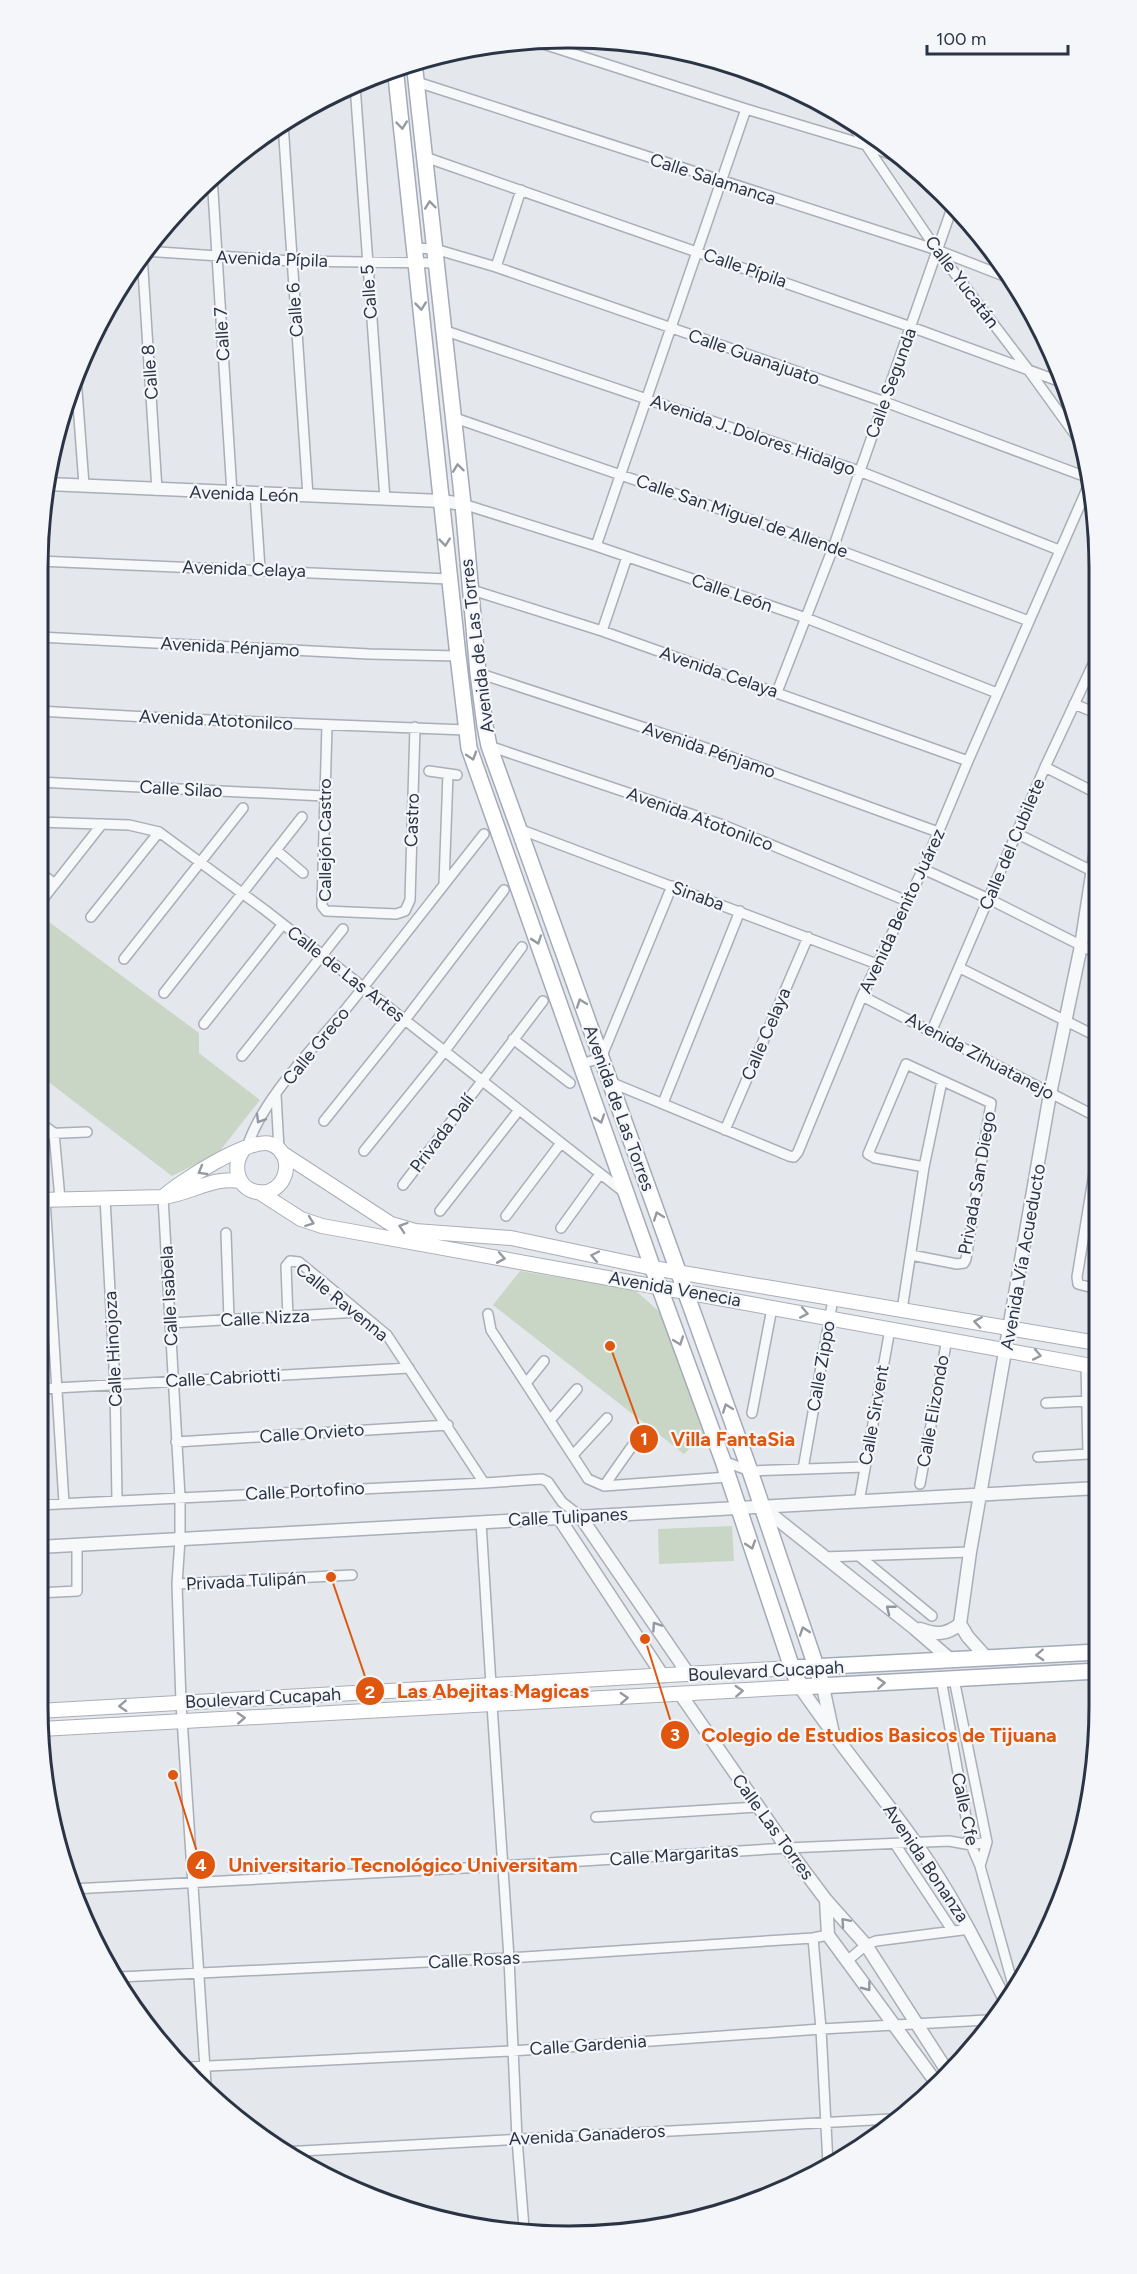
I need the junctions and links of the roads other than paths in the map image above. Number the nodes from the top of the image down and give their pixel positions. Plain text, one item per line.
1 (557, 48) edge
2 (415, 72) edge
3 (397, 77) edge
4 (417, 82) junction
5 (355, 94) edge
6 (746, 109) junction
7 (284, 133) edge
8 (862, 139) edge
9 (866, 145) junction
10 (874, 148) edge
11 (424, 157) junction
12 (720, 182) junction
13 (213, 188) edge
14 (521, 190) junction
15 (950, 214) edge
16 (937, 250) junction
17 (696, 251) junction
18 (155, 253) edge
19 (415, 256) junction
20 (435, 256) junction
21 (218, 257) junction
22 (292, 261) junction
23 (366, 262) junction
24 (496, 267) junction
25 (144, 268) edge
26 (997, 273) edge
27 (911, 327) junction
28 (670, 328) junction
29 (443, 330) junction
30 (1027, 368) junction
31 (1053, 378) edge
32 (77, 397) edge
33 (646, 399) junction
34 (885, 402) junction
35 (452, 417) junction
36 (1068, 425) edge
37 (860, 471) junction
38 (620, 473) junction
39 (1081, 476) edge
40 (55, 484) edge
41 (84, 485) junction
42 (158, 490) junction
43 (232, 493) junction
44 (255, 494) junction
45 (1084, 494) edge
46 (308, 496) junction
47 (384, 499) junction
48 (441, 501) junction
49 (462, 504) junction
50 (596, 546) junction
51 (833, 548) junction
52 (1059, 550) junction
53 (627, 557) junction
54 (48, 561) edge
55 (260, 569) junction
56 (449, 579) junction
57 (469, 589) junction
58 (806, 618) junction
59 (1029, 621) junction
60 (602, 631) junction
61 (48, 637) edge
62 (458, 656) junction
63 (478, 673) junction
64 (1089, 673) edge
65 (777, 692) junction
66 (997, 693) junction
67 (1074, 704) junction
68 (1089, 710) edge
69 (48, 712) edge
70 (327, 725) junction
71 (415, 727) junction
72 (466, 730) junction
73 (489, 746) junction
74 (968, 761) junction
75 (1045, 767) junction
76 (429, 771) dead end
77 (48, 782) edge
78 (1089, 789) edge
79 (324, 796) junction
80 (243, 808) dead end
81 (302, 817) dead end
82 (48, 822) edge
83 (102, 824) junction
84 (519, 829) junction
85 (159, 832) junction
86 (938, 832) junction
87 (484, 834) dead end
88 (1018, 834) junction
89 (276, 850) junction
90 (201, 861) junction
91 (923, 868) junction
92 (1089, 870) edge
93 (303, 873) dead end
94 (48, 879) edge
95 (55, 884) junction
96 (444, 884) junction
97 (672, 886) junction
98 (504, 890) dead end
99 (48, 893) edge
100 (242, 893) junction
101 (989, 899) junction
102 (1089, 900) edge
103 (907, 901) junction
104 (405, 911) joint
105 (740, 911) junction
106 (91, 917) dead end
107 (283, 924) junction
108 (344, 929) dead end
109 (808, 937) junction
110 (1081, 946) junction
111 (522, 947) dead end
112 (1089, 950) edge
113 (322, 955) junction
114 (124, 959) dead end
115 (877, 964) junction
116 (960, 968) junction
117 (363, 987) junction
118 (164, 993) dead end
119 (862, 996) junction
120 (543, 1001) dead end
121 (405, 1020) junction
122 (1066, 1020) junction
123 (204, 1024) dead end
124 (932, 1030) junction
125 (1089, 1032) edge
126 (513, 1039) junction
127 (444, 1052) junction
128 (242, 1056) dead end
129 (601, 1058) junction
130 (581, 1064) junction
131 (482, 1081) junction
132 (942, 1081) junction
133 (610, 1082) junction
134 (570, 1083) dead end
135 (276, 1094) junction
136 (1050, 1094) junction
137 (663, 1103) junction
138 (519, 1110) junction
139 (1089, 1113) edge
140 (324, 1121) dead end
141 (48, 1128) edge
142 (725, 1130) junction
143 (87, 1132) dead end
144 (48, 1133) edge
145 (54, 1133) junction
146 (561, 1143) junction
147 (245, 1148) junction
148 (281, 1151) junction
149 (364, 1152) dead end
150 (924, 1167) junction
151 (600, 1174) junction
152 (240, 1181) junction
153 (403, 1185) dead end
154 (259, 1192) junction
155 (627, 1195) junction
156 (163, 1197) junction
157 (105, 1198) junction
158 (48, 1199) edge
159 (60, 1199) junction
160 (1089, 1204) edge
161 (440, 1211) dead end
162 (506, 1216) dead end
163 (561, 1228) dead end
164 (226, 1233) dead end
165 (911, 1255) junction
166 (653, 1268) junction
167 (678, 1271) junction
168 (48, 1280) edge
169 (659, 1286) junction
170 (1089, 1286) edge
171 (684, 1291) junction
172 (833, 1299) junction
173 (772, 1308) junction
174 (902, 1310) junction
175 (359, 1312) junction
176 (488, 1314) dead end
177 (288, 1318) junction
178 (830, 1318) junction
179 (229, 1319) junction
180 (171, 1323) junction
181 (1010, 1328) junction
182 (890, 1329) junction
183 (947, 1339) junction
184 (1089, 1342) edge
185 (1007, 1349) junction
186 (544, 1361) dead end
187 (1089, 1365) edge
188 (409, 1368) junction
189 (173, 1381) junction
190 (527, 1382) junction
191 (115, 1385) junction
192 (48, 1388) edge
193 (56, 1388) junction
194 (576, 1389) dead end
195 (1089, 1392) edge
196 (1088, 1401) junction
197 (1046, 1403) dead end
198 (752, 1413) dead end
199 (607, 1418) dead end
200 (551, 1419) junction
201 (448, 1425) junction
202 (638, 1439) dead end
203 (176, 1442) junction
204 (573, 1455) junction
205 (1038, 1457) dead end
206 (723, 1461) junction
207 (864, 1467) junction
208 (803, 1469) junction
209 (750, 1471) junction
210 (728, 1478) junction
211 (484, 1483) junction
212 (920, 1484) dead end
213 (603, 1486) junction
214 (1089, 1489) edge
215 (980, 1495) junction
216 (180, 1497) junction
217 (117, 1500) junction
218 (562, 1502) junction
219 (859, 1502) junction
220 (64, 1503) junction
221 (48, 1504) edge
222 (762, 1507) junction
223 (739, 1508) junction
224 (580, 1516) junction
225 (559, 1518) junction
226 (481, 1522) junction
227 (180, 1539) junction
228 (77, 1544) junction
229 (48, 1546) edge
230 (970, 1552) junction
231 (860, 1556) junction
232 (824, 1557) junction
233 (352, 1575) dead end
234 (177, 1584) junction
235 (48, 1592) edge
236 (932, 1616) dead end
237 (960, 1624) junction
238 (914, 1628) junction
239 (1089, 1652) edge
240 (986, 1658) junction
241 (951, 1660) junction
242 (792, 1668) junction
243 (817, 1668) junction
244 (1089, 1671) edge
245 (688, 1675) junction
246 (663, 1676) junction
247 (947, 1679) junction
248 (491, 1685) junction
249 (823, 1687) junction
250 (800, 1688) junction
251 (681, 1695) junction
252 (181, 1703) junction
253 (959, 1703) junction
254 (492, 1705) junction
255 (945, 1706) junction
256 (48, 1710) edge
257 (182, 1721) junction
258 (49, 1729) edge
259 (834, 1736) junction
260 (757, 1806) junction
261 (596, 1817) dead end
262 (987, 1842) junction
263 (916, 1843) junction
264 (895, 1844) junction
265 (971, 1845) junction
266 (787, 1848) junction
267 (502, 1866) junction
268 (980, 1866) junction
269 (194, 1882) junction
270 (82, 1888) edge
271 (826, 1900) junction
272 (970, 1929) junction
273 (952, 1930) junction
274 (828, 1935) junction
275 (813, 1938) junction
276 (866, 1945) junction
277 (508, 1958) junction
278 (847, 1961) junction
279 (198, 1973) junction
280 (125, 1977) edge
281 (1011, 1978) edge
282 (1002, 1994) edge
283 (982, 2020) edge
284 (897, 2026) junction
285 (917, 2026) junction
286 (821, 2029) junction
287 (512, 2051) junction
288 (205, 2066) junction
289 (944, 2066) edge
290 (193, 2067) edge
291 (933, 2078) edge
292 (206, 2079) edge
293 (883, 2119) edge
294 (826, 2122) junction
295 (517, 2139) junction
296 (300, 2151) edge
297 (828, 2157) edge
298 (524, 2224) edge

1 - 6 street
2 - 4 main road, Avenida de Las Torres
3 -> 19 main road, Avenida de Las Torres
4 - 11 main road, Avenida de Las Torres
4 - 12 street, Calle Salamanca
5 - 23 street, Calle 5
6 - 9 street
6 - 12 street
7 - 22 street, Calle 6
8 - 9 street, Calle Yucatán
9 - 10 street
9 - 16 street, Calle Yucatán
11 - 14 street, Calle Pípila
20 -> 11 main road, Avenida de Las Torres
12 - 16 street, Calle Salamanca
12 - 17 street
13 - 21 street, Calle 7
14 - 17 street, Calle Pípila
14 - 24 street
15 - 16 street, Calle Segunda
16 - 26 street, Calle Salamanca
16 - 27 street, Calle Segunda
16 - 30 street, Calle Yucatán
17 - 27 street, Calle Pípila
17 - 28 street
18 - 21 street, Avenida Pípila
19 - 20 street, Calle Guanajuato
19 - 20 street, Avenida Pípila
19 - 23 street, Avenida Pípila
19 -> 48 main road, Avenida de Las Torres
20 - 24 street, Calle Guanajuato
20 - 29 main road, Avenida de Las Torres
21 - 22 street, Avenida Pípila
21 - 43 street, Calle 7
22 - 23 street, Avenida Pípila
22 - 46 street, Calle 6
23 - 47 street, Calle 5
24 - 28 street, Calle Guanajuato
25 - 42 street, Calle 8
27 - 30 street, Calle Pípila
27 - 34 street, Calle Segunda
28 - 33 street
28 - 34 street, Calle Guanajuato
29 - 33 street, Avenida J. Dolores Hidalgo
29 - 35 main road, Avenida de Las Torres
30 - 31 street, Calle Pípila
30 - 36 street, Calle Yucatán
32 - 41 street
33 - 37 street, Avenida J. Dolores Hidalgo
33 - 38 street
34 - 37 street, Calle Segunda
34 - 39 street, Calle Guanajuato
35 - 38 street, Calle San Miguel de Allende
49 -> 35 main road, Avenida de Las Torres
37 - 51 street, Calle Segunda
37 - 52 street, Avenida J. Dolores Hidalgo
38 - 50 street
38 - 51 street, Calle San Miguel de Allende
40 - 41 street, Avenida León
41 - 42 street, Avenida León
42 - 43 street, Avenida León
43 - 44 street, Avenida León
44 - 46 street, Avenida León
44 - 55 street
45 - 52 street, Avenida Benito Juárez
46 - 47 street, Avenida León
47 - 48 street, Avenida León
48 - 49 street, Avenida León
48 -> 56 main road, Avenida de Las Torres
49 - 50 street, Calle León
49 - 57 main road, Avenida de Las Torres
50 - 53 street, Calle León
51 - 58 street, Calle Segunda
51 - 59 street, Calle San Miguel de Allende
52 - 59 street, Avenida Benito Juárez
53 - 58 street, Calle León
53 - 60 street
54 - 55 street, Avenida Celaya
55 - 56 street, Avenida Celaya
56 - 62 main road, Avenida de Las Torres
57 - 60 street, Avenida Celaya
57 - 63 main road, Avenida de Las Torres
58 - 65 street, Calle Segunda
58 - 66 street, Calle León
59 - 66 street, Avenida Benito Juárez
60 - 65 street, Avenida Celaya
61 - 62 street, Avenida Pénjamo
62 - 72 main road, Avenida de Las Torres
63 - 73 main road, Avenida de Las Torres
63 - 86 street, Avenida Pénjamo
64 - 67 street, Calle del Cubilete
65 - 74 street, Avenida Celaya
66 - 74 street, Avenida Benito Juárez
67 - 68 street
67 - 75 street, Calle del Cubilete
69 - 70 street, Avenida Atotonilco
70 - 71 street, Avenida Atotonilco
70 - 79 street, Callejón Castro
71 - 72 street, Avenida Atotonilco
71 - 104 street, Castro
72 -> 130 main road, Avenida de Las Torres
73 - 84 main road, Avenida de Las Torres
73 - 103 street, Avenida Atotonilco
74 - 86 street, Avenida Benito Juárez
75 - 78 street
75 - 88 street, Calle del Cubilete
76 - 96 street
77 - 79 street, Calle Silao
79 - 104 street, Callejón Castro
80 - 90 street
81 - 89 street
82 - 83 street, Calle de Las Artes
83 - 85 street, Calle de Las Artes
83 - 95 street
84 - 97 street, Sinaba
129 -> 84 main road, Avenida de Las Torres
85 - 90 street, Calle de Las Artes
85 - 106 street
86 - 91 street, Avenida Benito Juárez
87 - 96 street, Calle Greco
88 - 92 street
88 - 101 street, Calle del Cubilete
89 - 93 street
89 - 100 street
90 - 100 street, Calle de Las Artes
90 - 114 street
91 - 101 street
91 - 103 street, Avenida Benito Juárez
94 - 95 street
95 - 99 street
96 - 117 street, Calle Greco
97 - 105 street, Sinaba
97 - 129 street
98 - 121 street
100 - 107 street, Calle de Las Artes
100 - 118 street
101 - 110 street
101 - 116 street, Calle del Cubilete
102 - 110 street, Avenida Vía Acueducto
103 - 115 street, Avenida Benito Juárez
105 - 109 street, Sinaba
105 - 137 street
107 - 113 street, Calle de Las Artes
107 - 123 street
108 - 113 street
109 - 115 street, Sinaba
109 - 142 street, Calle Celaya
110 - 112 street
110 - 122 street, Avenida Vía Acueducto
111 - 127 street
113 - 117 street, Calle de Las Artes
113 - 128 street
115 - 119 street, Avenida Benito Juárez
116 - 122 street
116 - 124 street, Calle del Cubilete
117 - 121 street, Calle de Las Artes
117 - 135 street, Calle Greco
119 - 124 street, Avenida Zihuatanejo
119 - 142 street, Avenida Benito Juárez
120 - 126 street, Privada Dalí
121 - 127 street, Calle de Las Artes
121 - 140 street
122 - 125 street
122 - 136 street, Avenida Vía Acueducto
124 - 136 street, Avenida Zihuatanejo
126 - 131 street, Privada Dalí
126 - 134 street
127 - 131 street, Calle de Las Artes
127 - 149 street
129 - 130 street
129 - 133 main road, Avenida de Las Torres
130 -> 155 main road, Avenida de Las Torres
131 - 138 street, Calle de Las Artes
131 - 153 street, Privada Dalí
132 - 150 street
132 - 150 street, Privada San Diego
132 - 165 street, Privada San Diego
133 - 137 street, Avenida Benito Juárez
167 -> 133 main road, Avenida de Las Torres
135 -> 147 street, Calle Greco
135 - 148 street, Calle Greco
136 - 139 street, Avenida Zihuatanejo
136 - 181 street, Avenida Vía Acueducto
137 - 142 street, Avenida Benito Juárez
138 - 146 street, Calle de Las Artes
138 - 161 street
141 - 145 street
143 - 145 street
144 - 145 street
145 - 159 street
146 - 151 street, Calle de Las Artes
146 - 162 street
147 - 148 main road
147 - 152 main road
147 -> 156 main road
148 - 154 main road
166 -> 148 main road, Avenida Venecia
150 - 165 street
151 - 155 street, Calle de Las Artes
151 - 163 street
152 - 154 main road
152 - 156 main road
154 -> 169 main road, Avenida Venecia
155 - 166 main road, Avenida de Las Torres
156 - 157 main road
156 - 180 street, Calle Isabela
157 - 159 main road
157 - 191 street, Calle Hinojoza
158 - 159 main road
160 - 170 street
164 - 179 street
165 - 174 street
166 - 167 main road, Avenida Venecia
166 - 169 main road, Avenida de Las Torres
167 - 171 main road, Avenida de Las Torres
167 - 172 main road, Avenida Venecia
168 - 193 street
169 - 171 main road, Avenida Venecia
169 -> 206 main road, Avenida de Las Torres
171 - 173 main road, Avenida Venecia
209 -> 171 main road, Avenida de Las Torres
172 - 174 main road, Avenida Venecia
172 - 178 street, Calle Zippo
173 -> 178 main road, Avenida Venecia
173 - 198 street
181 -> 174 main road, Avenida Venecia
175 - 177 street, Calle Nizza
175 - 177 street, Calle Ravenna
175 - 188 street, Calle Ravenna
176 - 190 street
177 - 179 street, Calle Nizza
178 - 182 main road, Avenida Venecia
178 - 208 street, Calle Zippo
179 - 180 street, Calle Nizza
180 - 189 street, Calle Isabela
181 - 184 main road, Avenida Venecia
181 - 185 street, Avenida Vía Acueducto
182 - 183 main road, Avenida Venecia
182 - 207 street, Calle Sirvent
183 - 185 main road, Avenida Venecia
183 - 212 street, Calle Elizondo
185 -> 187 main road, Avenida Venecia
185 - 215 street, Avenida Vía Acueducto
186 - 190 street
188 - 189 street, Calle Cabriotti
188 - 201 street, Calle Ravenna
189 - 191 street, Calle Cabriotti
189 - 203 street, Calle Isabela
190 - 200 street
191 - 193 street, Calle Cabriotti
191 - 217 street, Calle Hinojoza
192 - 193 street, Calle Cabriotti
193 - 220 street
194 - 200 street
195 - 196 street
196 - 197 street
196 - 205 street
199 - 204 street
200 - 204 street
201 - 203 street, Calle Orvieto
201 - 211 street, Calle Ravenna
202 - 213 street
203 - 216 street, Calle Isabela
204 - 213 street
206 - 209 street
206 - 210 main road, Avenida de Las Torres
207 - 208 street
207 - 219 street, Calle Sirvent
208 - 209 street
209 - 222 main road, Avenida de Las Torres
210 - 213 street
210 - 223 main road, Avenida de Las Torres
211 - 216 street, Calle Portofino
211 - 218 street, Calle Portofino
214 - 215 street, Calle Tulipanes
215 - 219 street, Calle Tulipanes
215 - 230 street, Avenida Vía Acueducto
216 - 217 street, Calle Portofino
216 - 227 street, Calle Isabela
217 - 220 street, Calle Portofino
218 - 224 street, Calle Portofino
218 - 225 street
219 - 222 street, Calle Tulipanes
220 - 221 street, Calle Portofino
222 - 223 street, Calle Tulipanes
222 - 232 street
243 -> 222 main road, Avenida de Las Torres
223 - 224 street, Calle Tulipanes
223 -> 242 main road, Avenida de Las Torres
224 - 225 street, Calle Tulipanes
245 -> 224 street
225 - 226 street, Calle Tulipanes
225 - 246 street
226 - 227 street, Calle Tulipanes
226 - 248 street
227 - 228 street, Calle Tulipanes
227 - 234 street, Calle Isabela
228 - 229 street, Calle Tulipanes
228 - 235 street
230 - 231 street
230 - 237 street, Avenida Vía Acueducto
231 - 232 street
231 - 236 street
238 -> 232 street
233 - 234 street, Privada Tulipán
234 - 252 street, Calle Isabela
237 - 238 street
237 - 240 street
238 - 241 street
239 -> 240 main road, Boulevard Cucapah
240 - 241 main road, Boulevard Cucapah
241 - 243 main road, Boulevard Cucapah
242 - 243 main road, Boulevard Cucapah
242 - 245 main road, Boulevard Cucapah
242 - 250 main road, Avenida de Las Torres
243 - 249 main road, Avenida de Las Torres
244 - 247 main road, Boulevard Cucapah
245 - 246 main road, Boulevard Cucapah
246 - 248 main road, Boulevard Cucapah
249 -> 247 main road, Boulevard Cucapah
247 - 253 street, Calle Cfe
247 - 255 street, Calle Cfe
248 - 252 main road, Boulevard Cucapah
249 - 250 main road, Boulevard Cucapah
249 - 259 street, Avenida Bonanza
251 -> 250 main road, Boulevard Cucapah
250 - 259 street, Avenida Bonanza
254 -> 251 main road, Boulevard Cucapah
251 - 260 street, Calle Las Torres
252 -> 256 main road, Boulevard Cucapah
252 - 257 street, Calle Isabela
253 - 255 street
253 - 262 street, Calle Cfe
257 -> 254 main road, Boulevard Cucapah
254 - 267 street
255 - 265 street, Calle Cfe
257 - 258 main road, Boulevard Cucapah
257 - 269 street, Calle Isabela
259 - 263 street, Avenida Bonanza
260 - 261 street
260 - 266 street, Calle Las Torres
262 - 265 street, Calle Margaritas
262 - 268 street, Calle Cfe
263 - 264 street, Calle Margaritas
263 - 265 street, Calle Margaritas
263 - 272 street, Avenida Bonanza
264 - 266 street, Calle Margaritas
264 - 273 street
265 - 268 street, Calle Cfe
266 - 267 street, Calle Margaritas
266 - 271 street, Calle Las Torres
267 - 269 street, Calle Margaritas
267 - 277 street
268 - 281 street, Calle Cfe
269 - 270 street, Calle Margaritas
269 - 279 street, Calle Isabela
271 - 274 street
276 -> 271 street, Calle Las Torres
272 - 273 street
272 - 282 street, Avenida Bonanza
273 - 276 street
274 - 275 street, Calle Rosas
274 - 278 street
275 - 277 street, Calle Rosas
275 - 286 street
276 - 278 street
276 - 285 street, Calle Las Torres
277 - 279 street, Calle Rosas
277 - 287 street
278 -> 284 street
279 - 280 street, Calle Rosas
279 - 288 street, Calle Isabela
283 - 285 street, Calle Gardenia
284 - 285 street, Calle Gardenia
284 - 286 street, Calle Gardenia
284 - 291 street
285 - 289 street, Calle Las Torres
286 - 287 street, Calle Gardenia
286 - 294 street
287 - 288 street, Calle Gardenia
287 - 295 street
288 - 290 street, Calle Gardenia
288 - 292 street, Calle Isabela
293 - 294 street, Avenida Ganaderos
294 - 295 street, Avenida Ganaderos
294 - 297 street
295 - 296 street, Avenida Ganaderos
295 - 298 street

